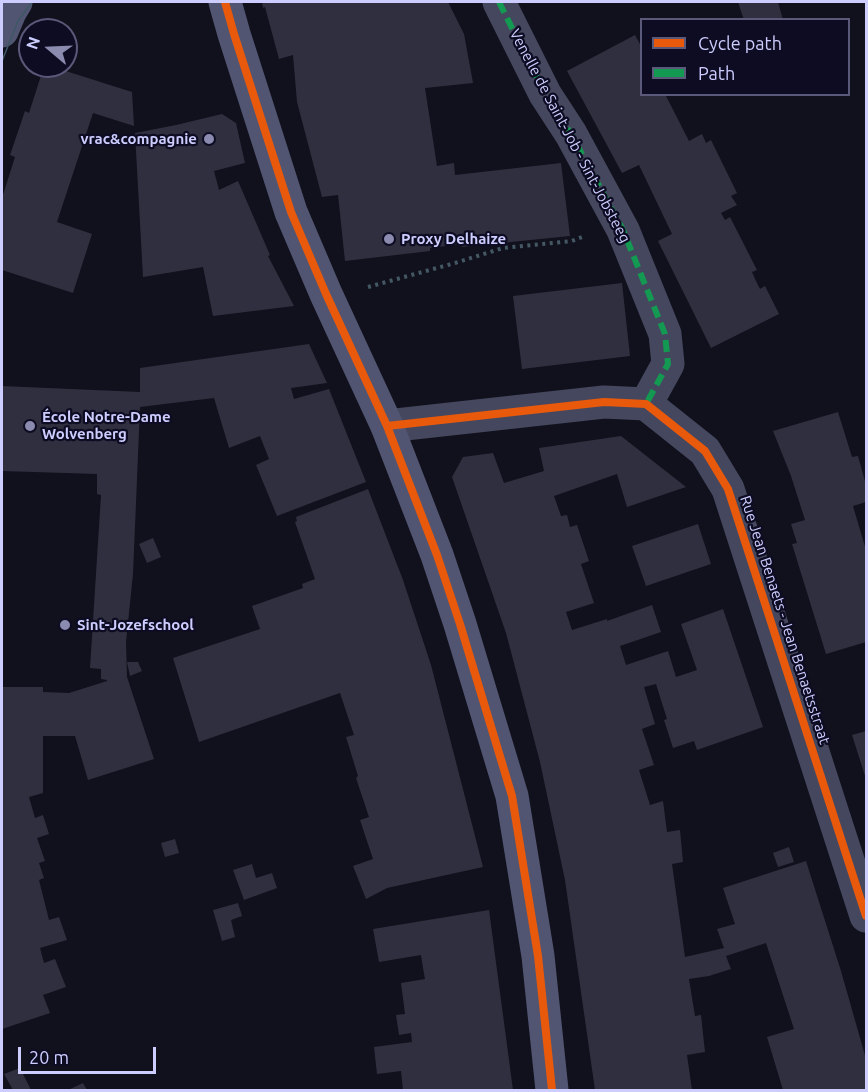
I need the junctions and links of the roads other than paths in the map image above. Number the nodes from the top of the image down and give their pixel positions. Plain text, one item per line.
1 (16, 2) edge
2 (225, 2) edge
3 (499, 2) edge
4 (2, 31) edge
5 (646, 404) junction
6 (387, 426) junction
7 (867, 916) edge
8 (552, 1090) edge

1 - 4 main road
2 - 6 main road
3 - 5 street, Venelle de Saint-Job - Sint-Jobsteeg
5 - 6 street
5 - 7 street, Rue Jean Benaets - Jean Benaetsstraat
6 - 8 main road

